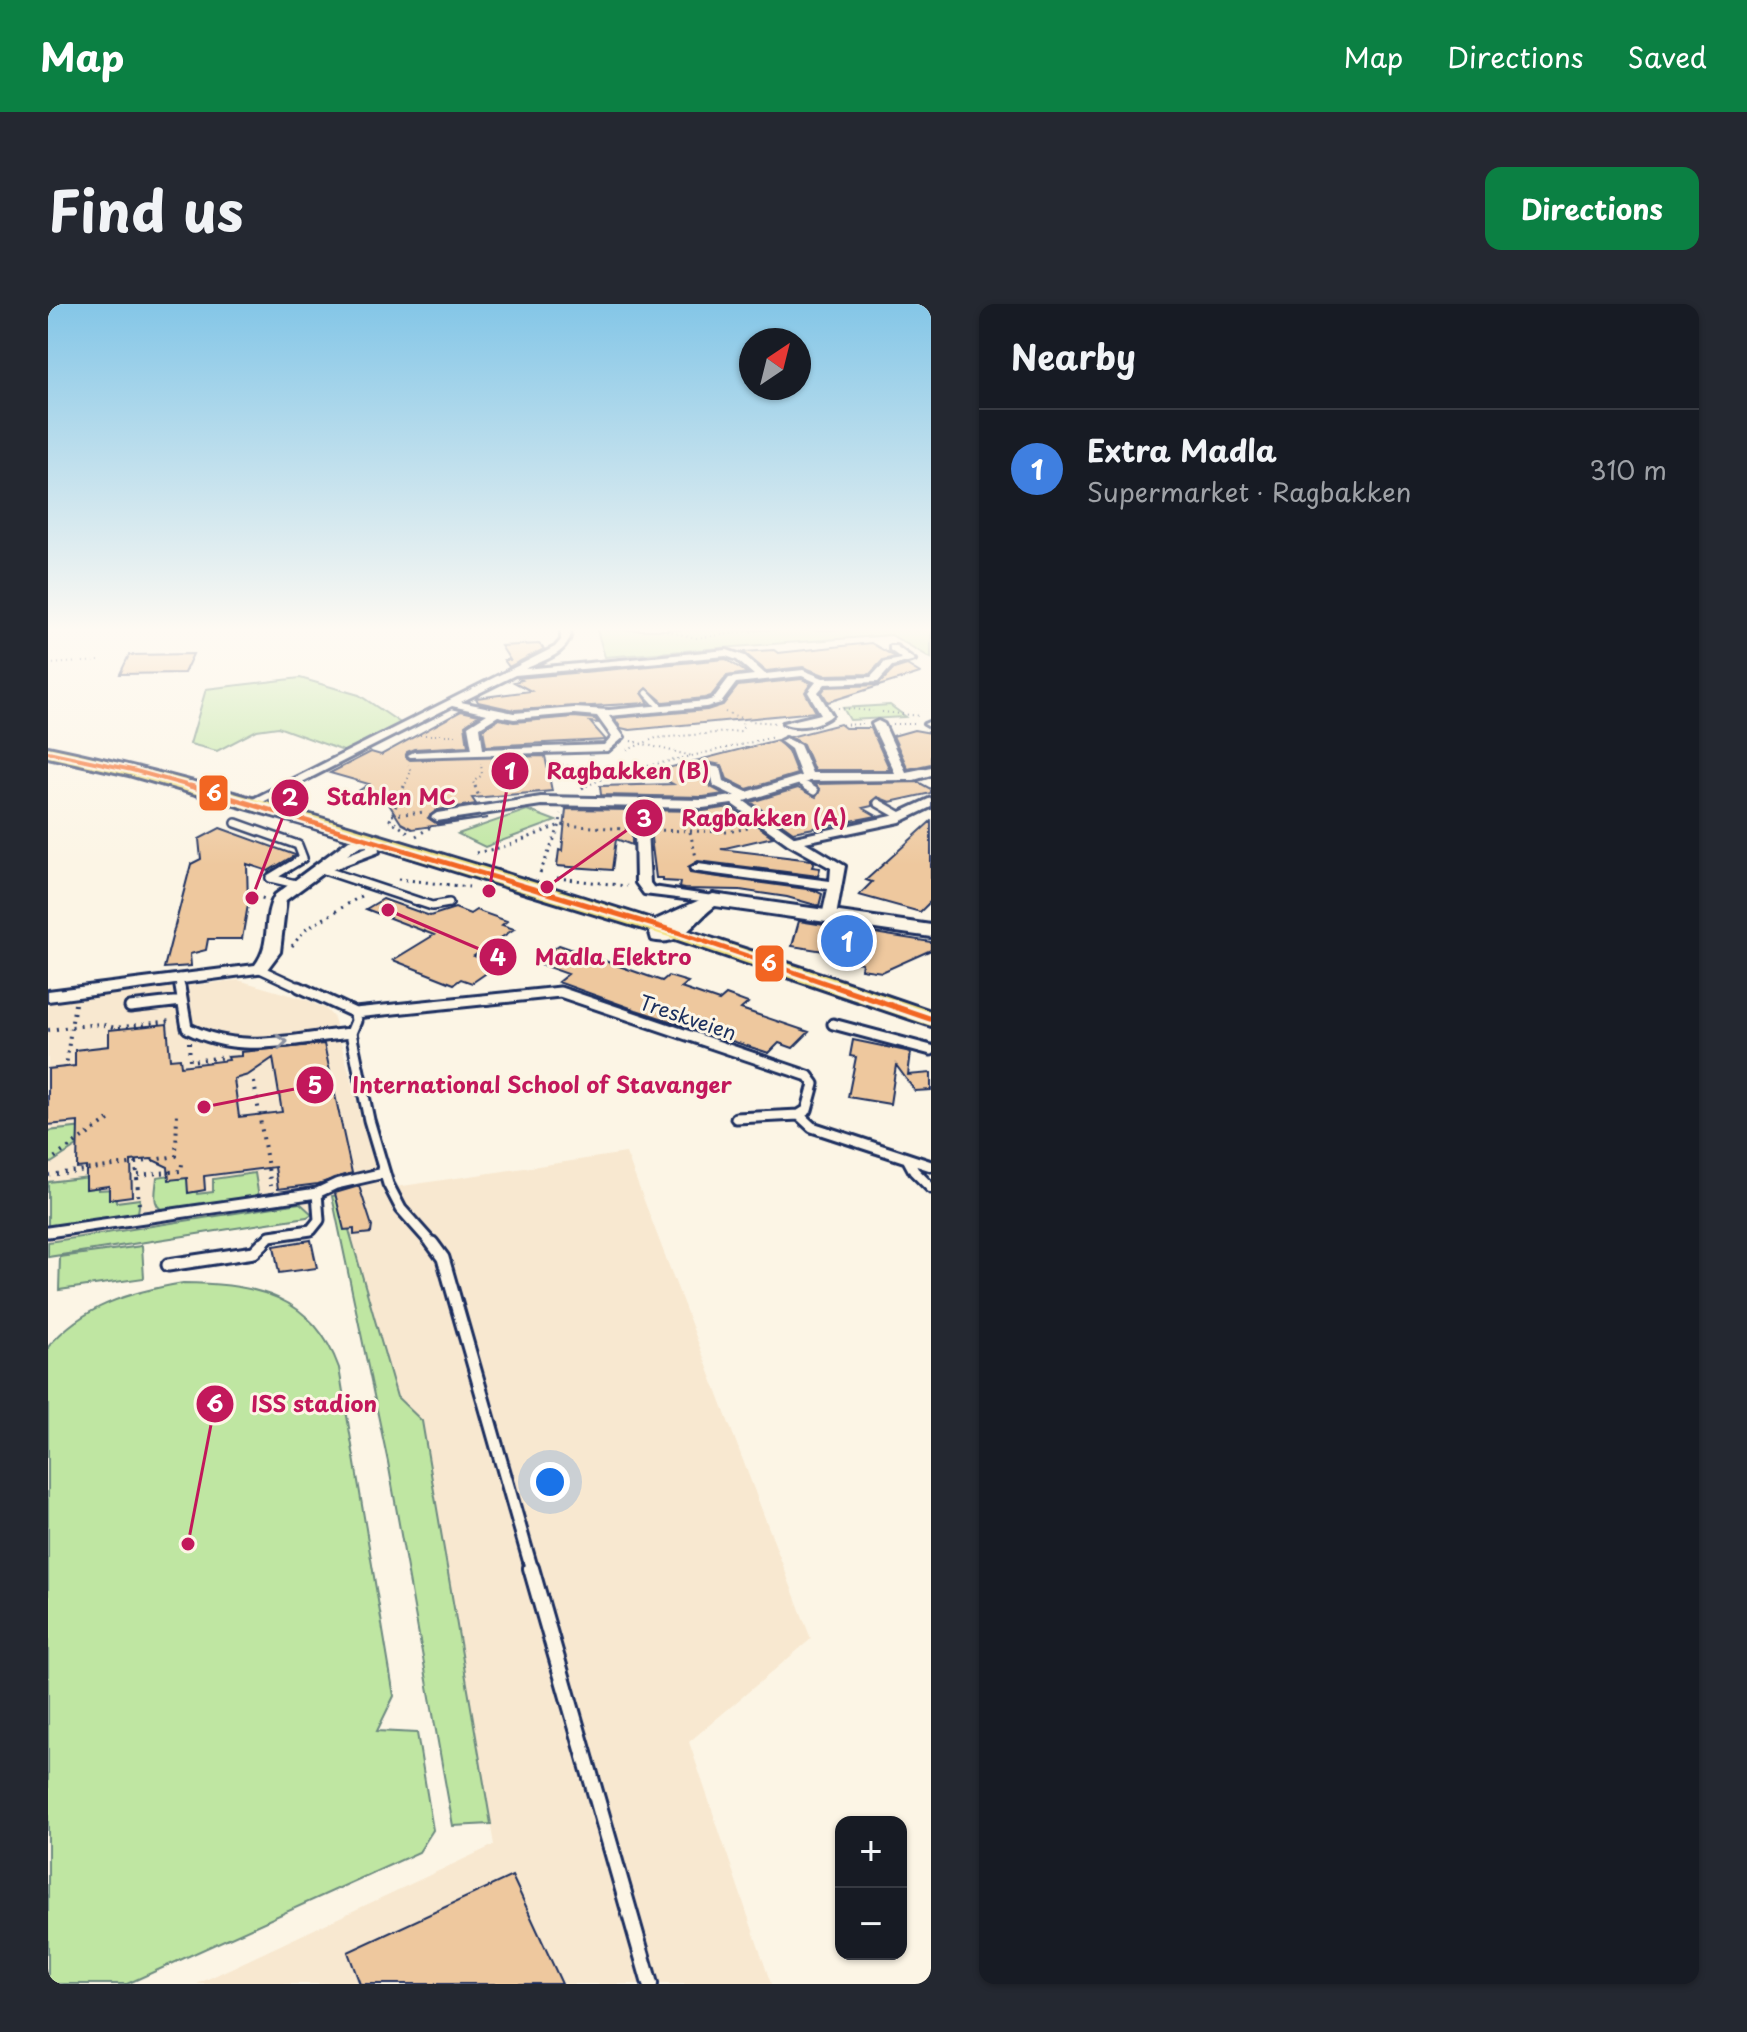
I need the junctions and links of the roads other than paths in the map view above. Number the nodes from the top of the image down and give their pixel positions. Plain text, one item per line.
1 (441, 708) edge
2 (475, 708) edge
3 (656, 708) edge
4 (721, 708) edge
5 (824, 708) edge
6 (725, 712) road end
7 (495, 713) junction
8 (601, 713) junction
9 (878, 724) road end
10 (48, 752) edge
11 (479, 757) junction
12 (410, 758) road end
13 (710, 767) dead end
14 (902, 776) junction
15 (927, 776) edge
16 (803, 779) junction
17 (814, 791) dead end
18 (740, 798) junction
19 (931, 802) edge
20 (878, 803) dead end
21 (249, 804) junction
22 (901, 816) junction
23 (437, 817) dead end
24 (236, 823) dead end
25 (641, 830) road end
26 (793, 841) junction
27 (367, 844) junction
28 (698, 868) dead end
29 (321, 869) junction
30 (296, 884) junction
31 (834, 886) junction
32 (449, 903) dead end
33 (708, 903) junction
34 (829, 916) junction
35 (931, 931) edge
36 (664, 932) junction
37 (260, 969) junction
38 (179, 978) junction
39 (48, 996) edge
40 (182, 1001) junction
41 (130, 1007) dead end
42 (355, 1013) junction
43 (931, 1019) edge
44 (833, 1024) dead end
45 (351, 1033) junction
46 (931, 1050) edge
47 (799, 1115) junction
48 (736, 1118) dead end
49 (907, 1158) junction
50 (931, 1166) edge
51 (384, 1173) junction
52 (931, 1188) edge
53 (317, 1193) junction
54 (48, 1232) edge
55 (168, 1265) dead end
56 (650, 1984) edge

1 - 21 street
2 - 7 street
3 - 8 street
4 - 6 street
5 - 16 street
7 - 8 street
7 - 11 street
8 - 11 street
9 - 14 street
10 - 21 main road
11 - 12 street
13 - 18 street
14 - 15 street
14 - 16 street
16 - 17 lane
16 - 18 street
18 - 23 street
18 - 26 street
19 - 22 street
20 - 22 lane
21 - 27 main road
22 - 26 street
24 - 30 lane
25 - 33 street
26 - 31 street
27 - 29 street
27 - 29 street
27 - 36 main road
28 - 31 street
29 - 30 street
29 - 32 lane
30 - 37 street
31 - 34 street
33 - 34 street
33 - 36 street
34 - 35 street
36 - 43 main road
37 - 38 street
37 - 42 lane
38 - 39 street
38 - 40 lane
40 - 41 lane
40 -> 45 lane
42 - 45 lane
42 - 47 lane, Treskveien
44 - 46 lane
45 - 51 lane
47 - 48 lane
47 - 49 lane
49 - 50 lane
49 - 52 lane
51 - 53 lane
51 - 56 lane
53 - 54 lane
53 - 55 lane

